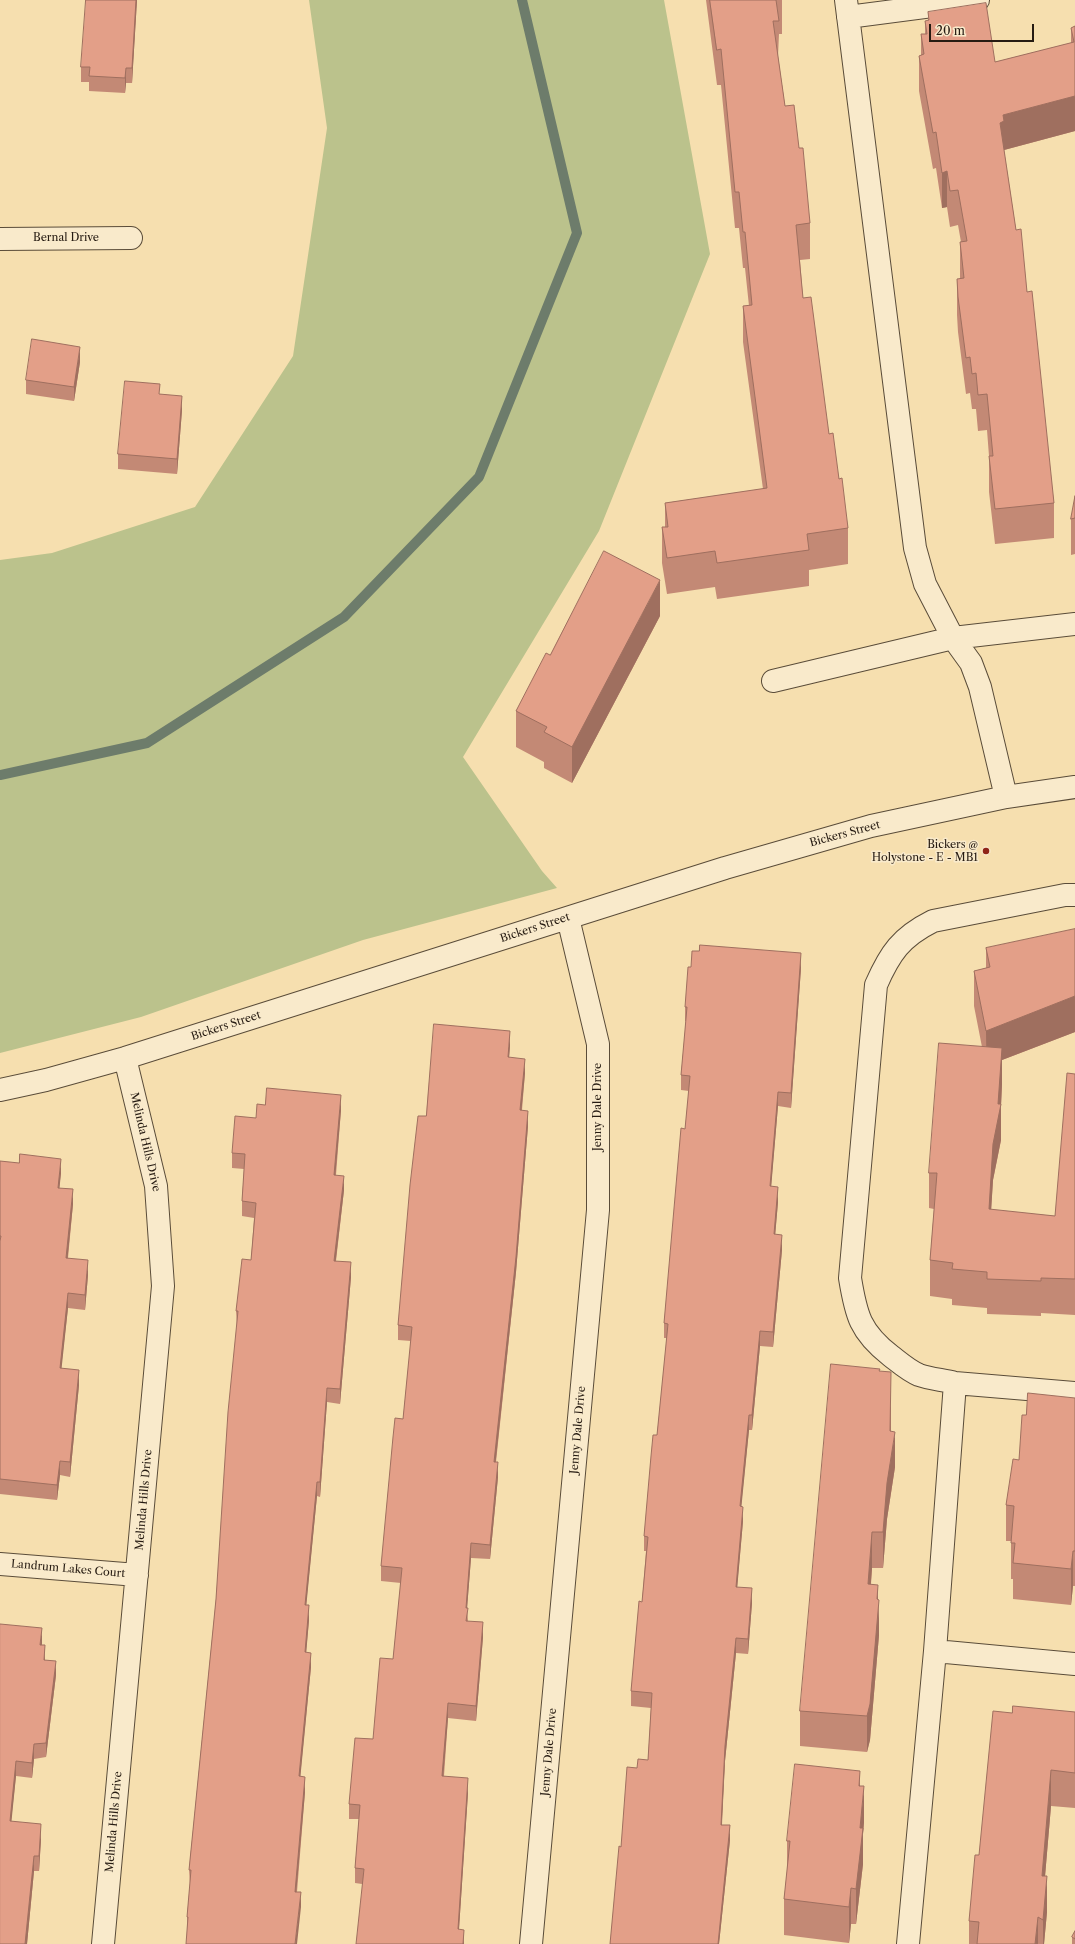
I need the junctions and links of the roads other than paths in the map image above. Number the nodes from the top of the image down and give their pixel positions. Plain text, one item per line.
1 (978, 0) edge
2 (847, 9) edge
3 (131, 238) dead end
4 (0, 239) edge
5 (1075, 624) edge
6 (953, 638) junction
7 (773, 681) dead end
8 (1075, 787) edge
9 (1006, 797) junction
10 (1075, 895) edge
11 (568, 918) junction
12 (125, 1058) junction
13 (0, 1090) edge
14 (955, 1383) junction
15 (1075, 1393) edge
16 (0, 1564) edge
17 (137, 1575) junction
18 (935, 1651) junction
19 (1075, 1664) edge
20 (103, 1944) edge
21 (531, 1944) edge
22 (908, 1944) edge

1 - 2 street
2 - 6 street
3 - 4 street, Bernal Drive
5 - 6 street
6 - 7 street
6 - 9 street
8 - 9 street, Bickers Street
9 - 11 street, Bickers Street
10 - 14 street
11 - 12 street, Bickers Street
11 - 21 street, Jenny Dale Drive
12 - 13 street, Bickers Street
12 - 17 street, Melinda Hills Drive
14 - 15 street
14 - 18 street
16 - 17 street, Landrum Lakes Court
17 - 20 street, Melinda Hills Drive
18 - 19 street
18 - 22 street

